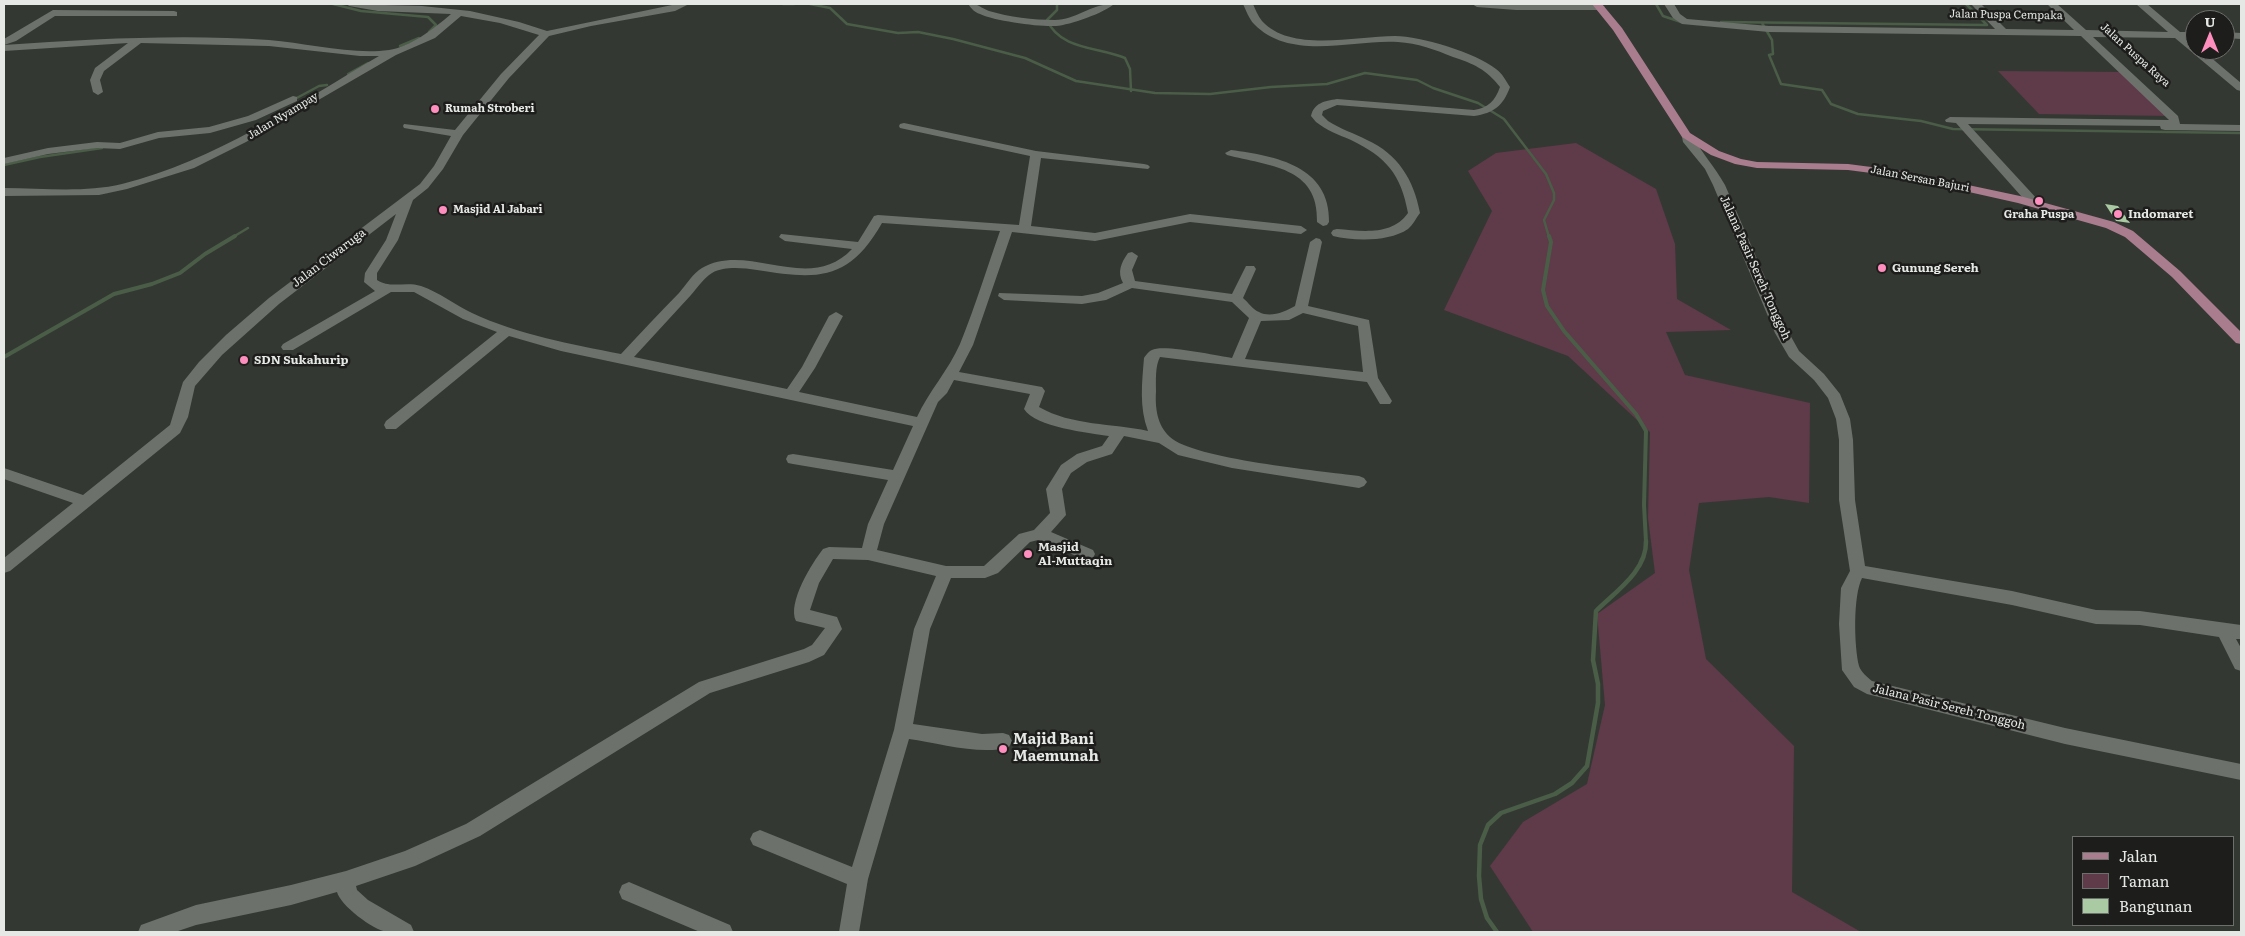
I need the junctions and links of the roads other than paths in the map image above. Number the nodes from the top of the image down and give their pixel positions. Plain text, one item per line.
1 (352, 4) edge
2 (684, 4) edge
3 (973, 4) edge
4 (1109, 4) edge
5 (1248, 4) edge
6 (1477, 4) edge
7 (1669, 4) edge
8 (1976, 4) edge
9 (2052, 4) edge
10 (2060, 4) edge
11 (2141, 4) edge
12 (1599, 5) edge
13 (174, 14) dead end
14 (457, 14) junction
15 (2001, 30) junction
16 (2185, 31) edge
17 (2086, 32) junction
18 (2175, 32) junction
19 (546, 34) junction
20 (2185, 34) edge
21 (139, 39) junction
22 (2185, 41) edge
23 (8, 45) edge
24 (392, 53) junction
25 (2210, 60) edge
26 (2236, 79) edge
27 (340, 82) junction
28 (2241, 88) edge
29 (98, 92) dead end
30 (2180, 121) junction
31 (1960, 124) junction
32 (408, 126) dead end
33 (904, 126) dead end
34 (2241, 128) edge
35 (458, 134) junction
36 (1688, 137) junction
37 (1230, 153) dead end
38 (1036, 154) junction
39 (4, 161) edge
40 (1144, 167) dead end
41 (4, 192) edge
42 (409, 198) junction
43 (2020, 200) junction
44 (2034, 204) junction
45 (1323, 222) junction
46 (1007, 229) junction
47 (1024, 229) junction
48 (1301, 230) junction
49 (1337, 233) junction
50 (785, 237) dead end
51 (1316, 242) junction
52 (862, 246) junction
53 (1132, 256) dead end
54 (1250, 270) dead end
55 (1131, 284) junction
56 (387, 289) junction
57 (1004, 296) dead end
58 (1236, 299) junction
59 (1301, 308) junction
60 (836, 316) dead end
61 (1256, 317) junction
62 (507, 331) junction
63 (2241, 340) edge
64 (288, 347) dead end
65 (624, 359) junction
66 (1237, 363) junction
67 (950, 375) junction
68 (1371, 378) junction
69 (791, 394) junction
70 (1385, 401) dead end
71 (921, 423) junction
72 (391, 425) dead end
73 (1117, 432) junction
74 (1163, 438) junction
75 (793, 459) dead end
76 (4, 473) edge
77 (898, 476) junction
78 (1358, 482) dead end
79 (87, 502) junction
80 (1039, 534) junction
81 (868, 554) junction
82 (1087, 554) dead end
83 (4, 567) edge
84 (1858, 571) junction
85 (946, 572) junction
86 (2233, 632) edge
87 (2241, 664) edge
88 (903, 730) junction
89 (1003, 741) dead end
90 (2241, 772) edge
91 (760, 839) dead end
92 (858, 879) junction
93 (346, 880) junction
94 (629, 892) dead end
95 (148, 932) edge
96 (404, 932) edge
97 (723, 932) edge
98 (849, 932) edge

1 - 14 street
2 - 19 street
3 - 4 street
5 - 49 street
6 - 12 street
7 - 15 street, Jalan Puspa Cempaka
8 - 15 street
9 - 17 street, Jalan Puspa Raya
10 - 17 street, Jalan Puspa Raya
11 - 18 street
12 - 36 main road, Jalan Sersan Bajuri
13 - 23 street
14 - 19 street
14 - 24 street, Jalan Nyampay
15 - 17 street, Jalan Puspa Cempaka
16 - 18 street, Jalan Puspa Cempaka
17 - 18 street, Jalan Puspa Cempaka
17 - 30 street, Jalan Puspa Raya
18 - 20 street, Jalan Puspa Cempaka
18 - 22 street
19 - 35 street, Jalan Ciwaruga
21 - 23 street
21 - 24 street
21 - 29 street
24 - 27 street, Jalan Nyampay
25 - 26 street
26 - 28 street
27 - 39 street
27 - 41 street, Jalan Nyampay
30 - 31 street
30 - 34 street
31 - 43 street
31 - 44 street
32 - 35 street
33 - 38 street
35 - 42 street, Jalan Ciwaruga
36 - 43 main road, Jalan Sersan Bajuri
36 - 84 street, Jalana Pasir Sereh Tonggoh
37 - 45 street
38 - 40 street
38 - 47 street
42 - 56 street
42 - 79 street, Jalan Ciwaruga
43 - 44 main road, Jalan Sersan Bajuri
44 - 63 main road, Jalan Sersan Bajuri
45 - 48 street
45 - 49 street
46 - 47 street
46 - 52 street
46 - 67 street
47 - 48 street
48 - 51 street
49 - 51 street
50 - 52 street
51 - 59 street
52 - 65 street
53 - 55 street
54 - 58 street
55 - 57 street
55 - 58 street
56 - 62 street
56 - 64 street
58 - 61 street
59 - 61 street
59 - 68 street
60 - 69 street
61 - 66 street
62 - 65 street
62 - 72 street
65 - 69 street
66 - 68 street
66 - 74 street
67 - 71 street
67 - 73 street
68 - 70 street
69 - 71 street
71 - 77 street
73 - 74 street
73 - 80 street
74 - 78 street
75 - 77 street
76 - 79 street
77 - 81 street
79 - 83 street, Jalan Ciwaruga
80 - 82 street
80 - 85 street
81 - 85 street
81 - 93 street
84 - 86 street
84 - 90 street, Jalana Pasir Sereh Tonggoh
85 - 88 street
86 - 87 street
88 - 89 street
88 - 92 street
91 - 92 street
92 - 98 street
93 - 95 street
93 - 96 street
94 - 97 street

